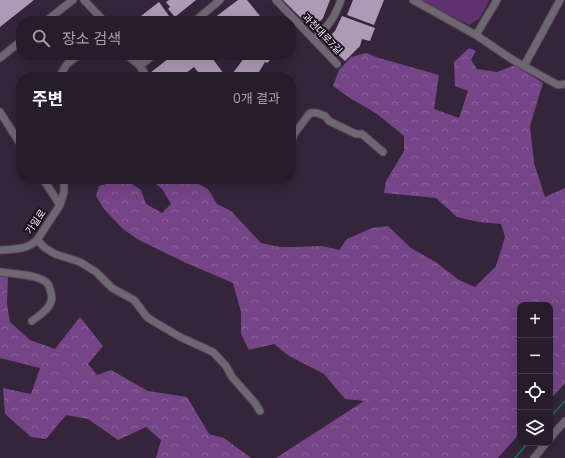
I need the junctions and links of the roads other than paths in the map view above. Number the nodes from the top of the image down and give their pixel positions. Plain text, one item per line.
1 (73, 0) edge
2 (84, 0) edge
3 (220, 0) edge
4 (276, 0) edge
5 (340, 0) edge
6 (413, 0) edge
7 (497, 0) edge
8 (560, 0) edge
9 (52, 16) edge
10 (99, 16) edge
11 (201, 16) edge
12 (291, 16) edge
13 (296, 21) edge
14 (476, 35) junction
15 (314, 40) junction
16 (16, 45) edge
17 (0, 58) edge
18 (72, 60) edge
19 (133, 60) edge
20 (337, 64) dead end
21 (524, 66) junction
22 (62, 72) edge
23 (144, 72) edge
24 (565, 84) edge
25 (0, 112) edge
26 (7, 123) junction
27 (0, 128) edge
28 (296, 131) edge
29 (16, 137) edge
30 (383, 152) dead end
31 (46, 184) edge
32 (64, 184) edge
33 (60, 205) junction
34 (37, 240) junction
35 (0, 250) edge
36 (0, 272) edge
37 (32, 321) dead end
38 (260, 411) dead end
39 (565, 421) edge
40 (553, 435) edge
41 (544, 446) edge
42 (534, 458) edge

1 - 9 street
2 - 10 street
3 - 11 street
4 - 12 street, 과천대로7길
5 - 15 street
6 - 14 street
7 - 14 street
8 - 21 street
13 - 15 street, 과천대로7길
14 - 21 street
15 - 20 street, 과천대로7길
16 - 17 street
18 - 22 street
19 - 23 street
21 - 24 street
25 - 26 street
26 - 27 street
26 - 29 street
28 - 30 street
31 - 33 street
32 - 33 street, 가일로
33 - 34 street, 가일로
34 - 35 street, 가일로
34 - 38 street
36 - 37 street
39 - 40 street
41 - 42 street

